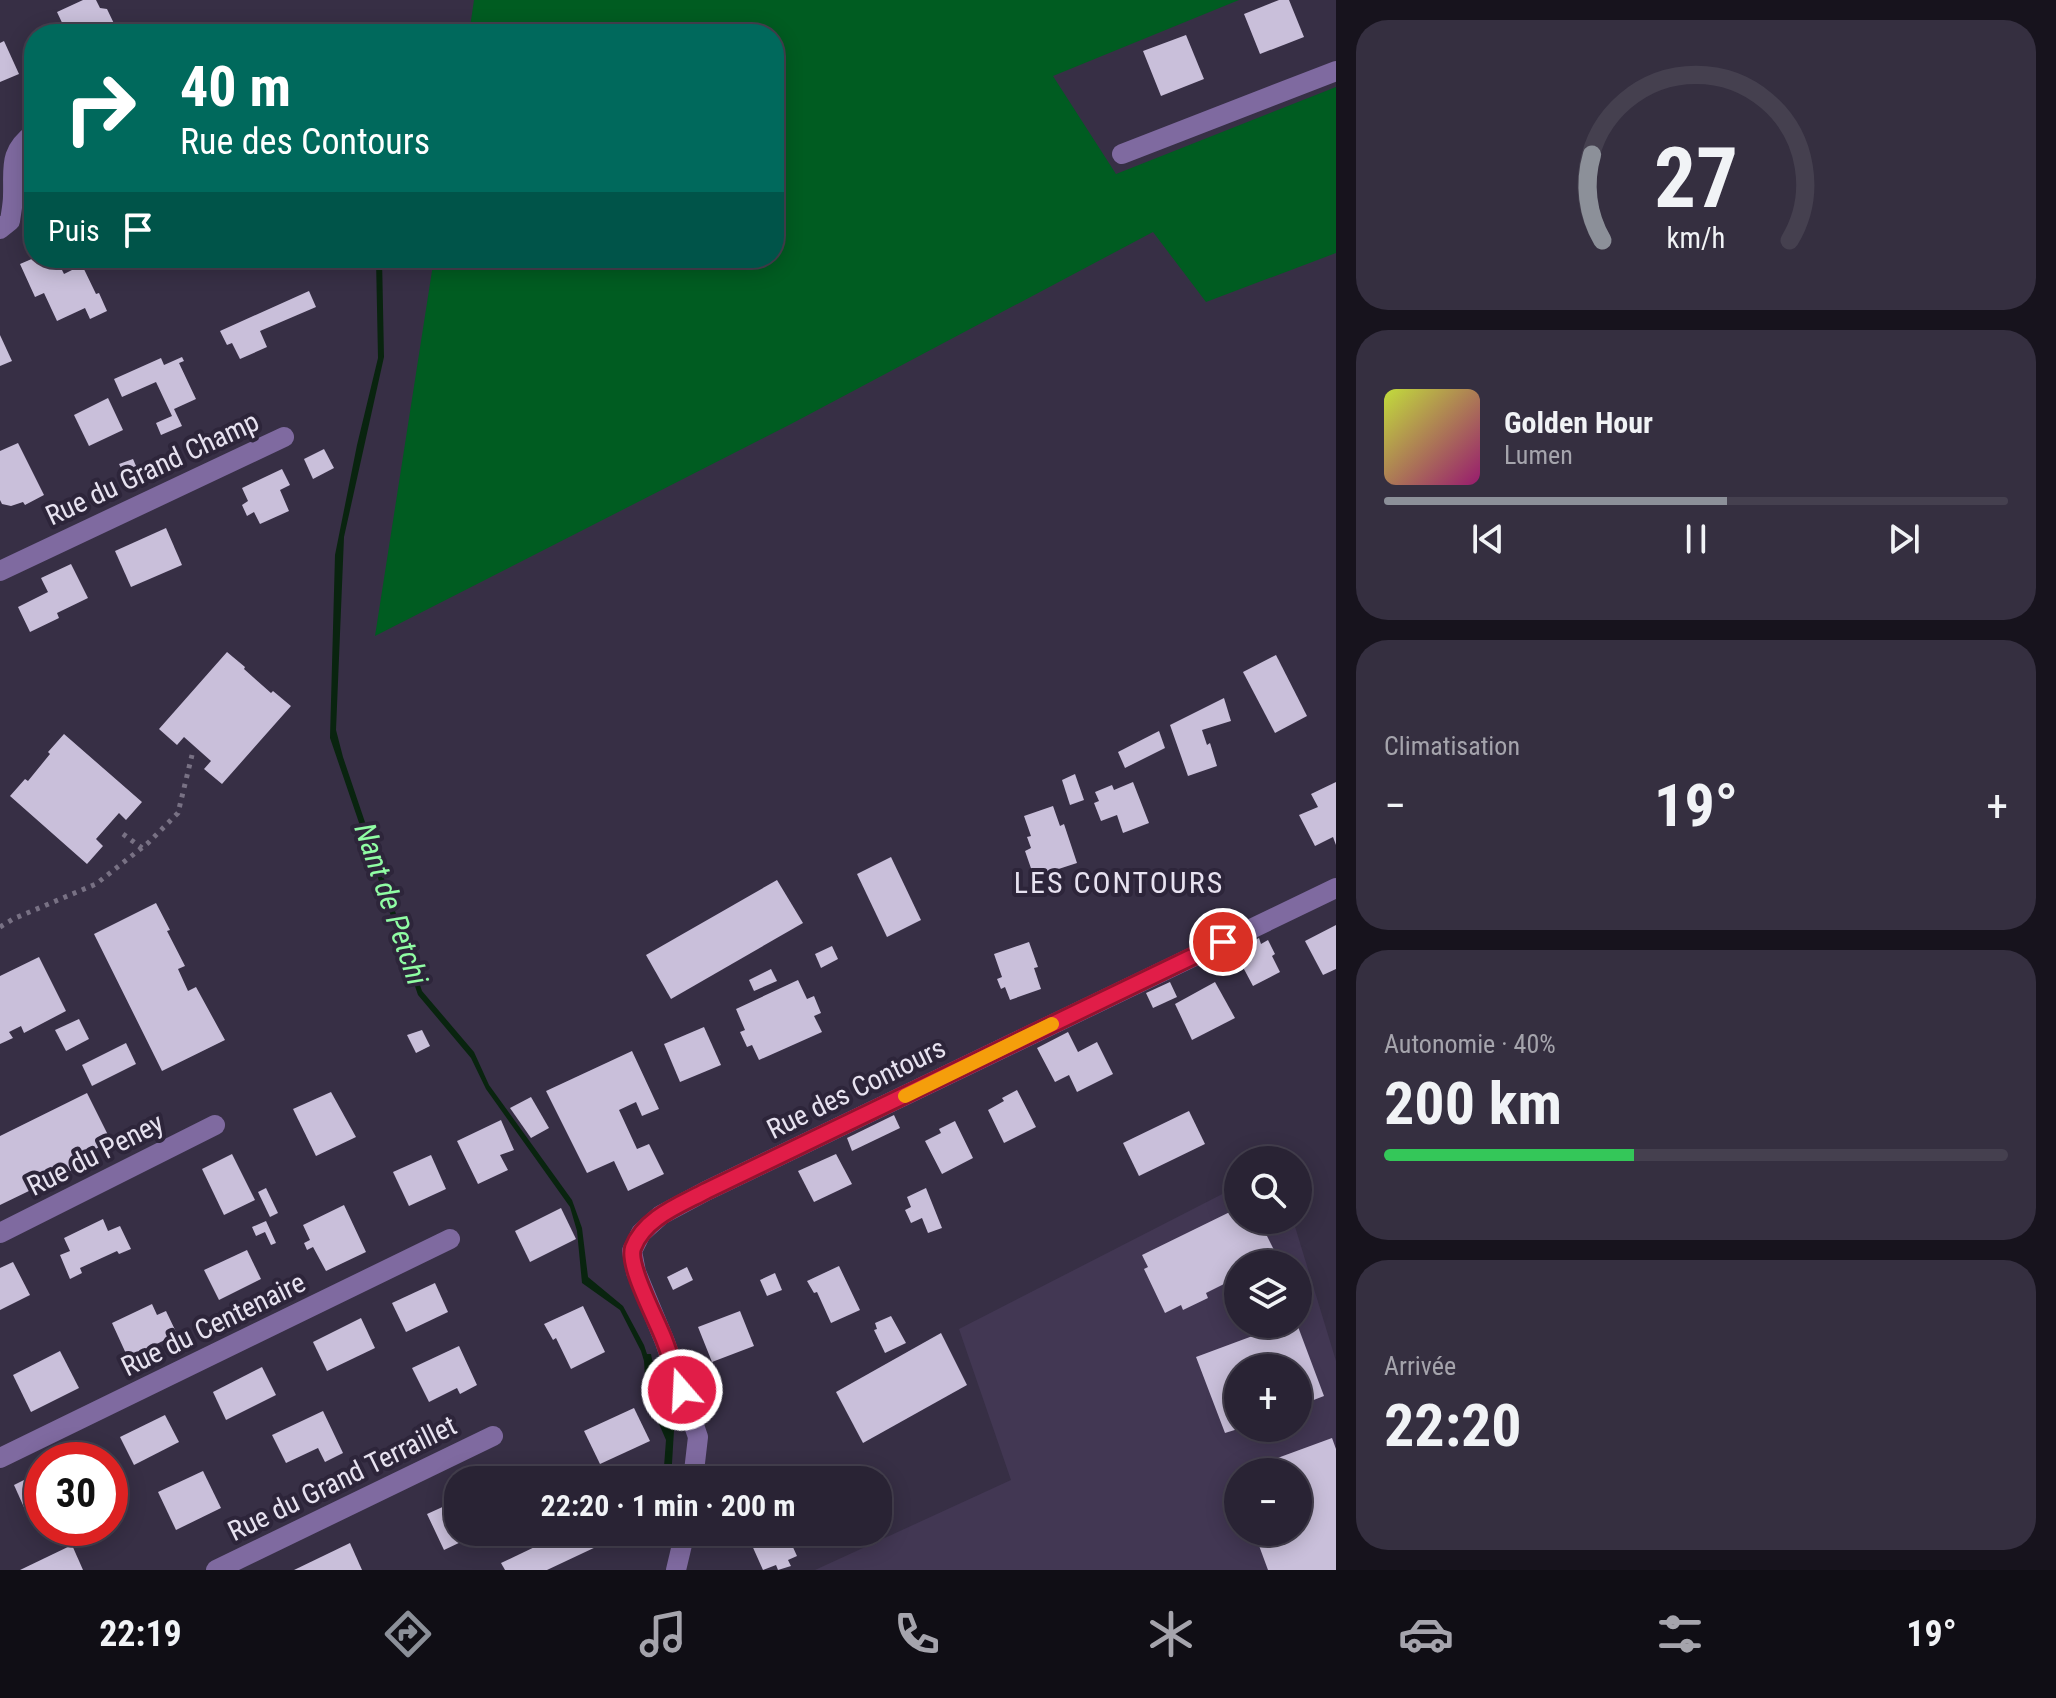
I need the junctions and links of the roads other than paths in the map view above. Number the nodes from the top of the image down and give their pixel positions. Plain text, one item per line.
1 (1336, 71) edge
2 (24, 141) edge
3 (1122, 154) dead end
4 (0, 229) edge
5 (284, 437) dead end
6 (0, 571) edge
7 (1336, 888) edge
8 (215, 1125) dead end
9 (0, 1233) edge
10 (450, 1239) dead end
11 (493, 1436) dead end
12 (0, 1458) edge
13 (695, 1466) edge
14 (682, 1546) edge
15 (216, 1570) edge
16 (676, 1570) edge

1 - 3 street
2 - 4 street
5 - 6 street, Rue du Grand Champ
7 - 13 street, Rue des Contours
8 - 9 street, Rue du Peney
10 - 12 street, Rue du Centenaire
11 - 15 street, Rue du Grand Terraillet
14 - 16 street

